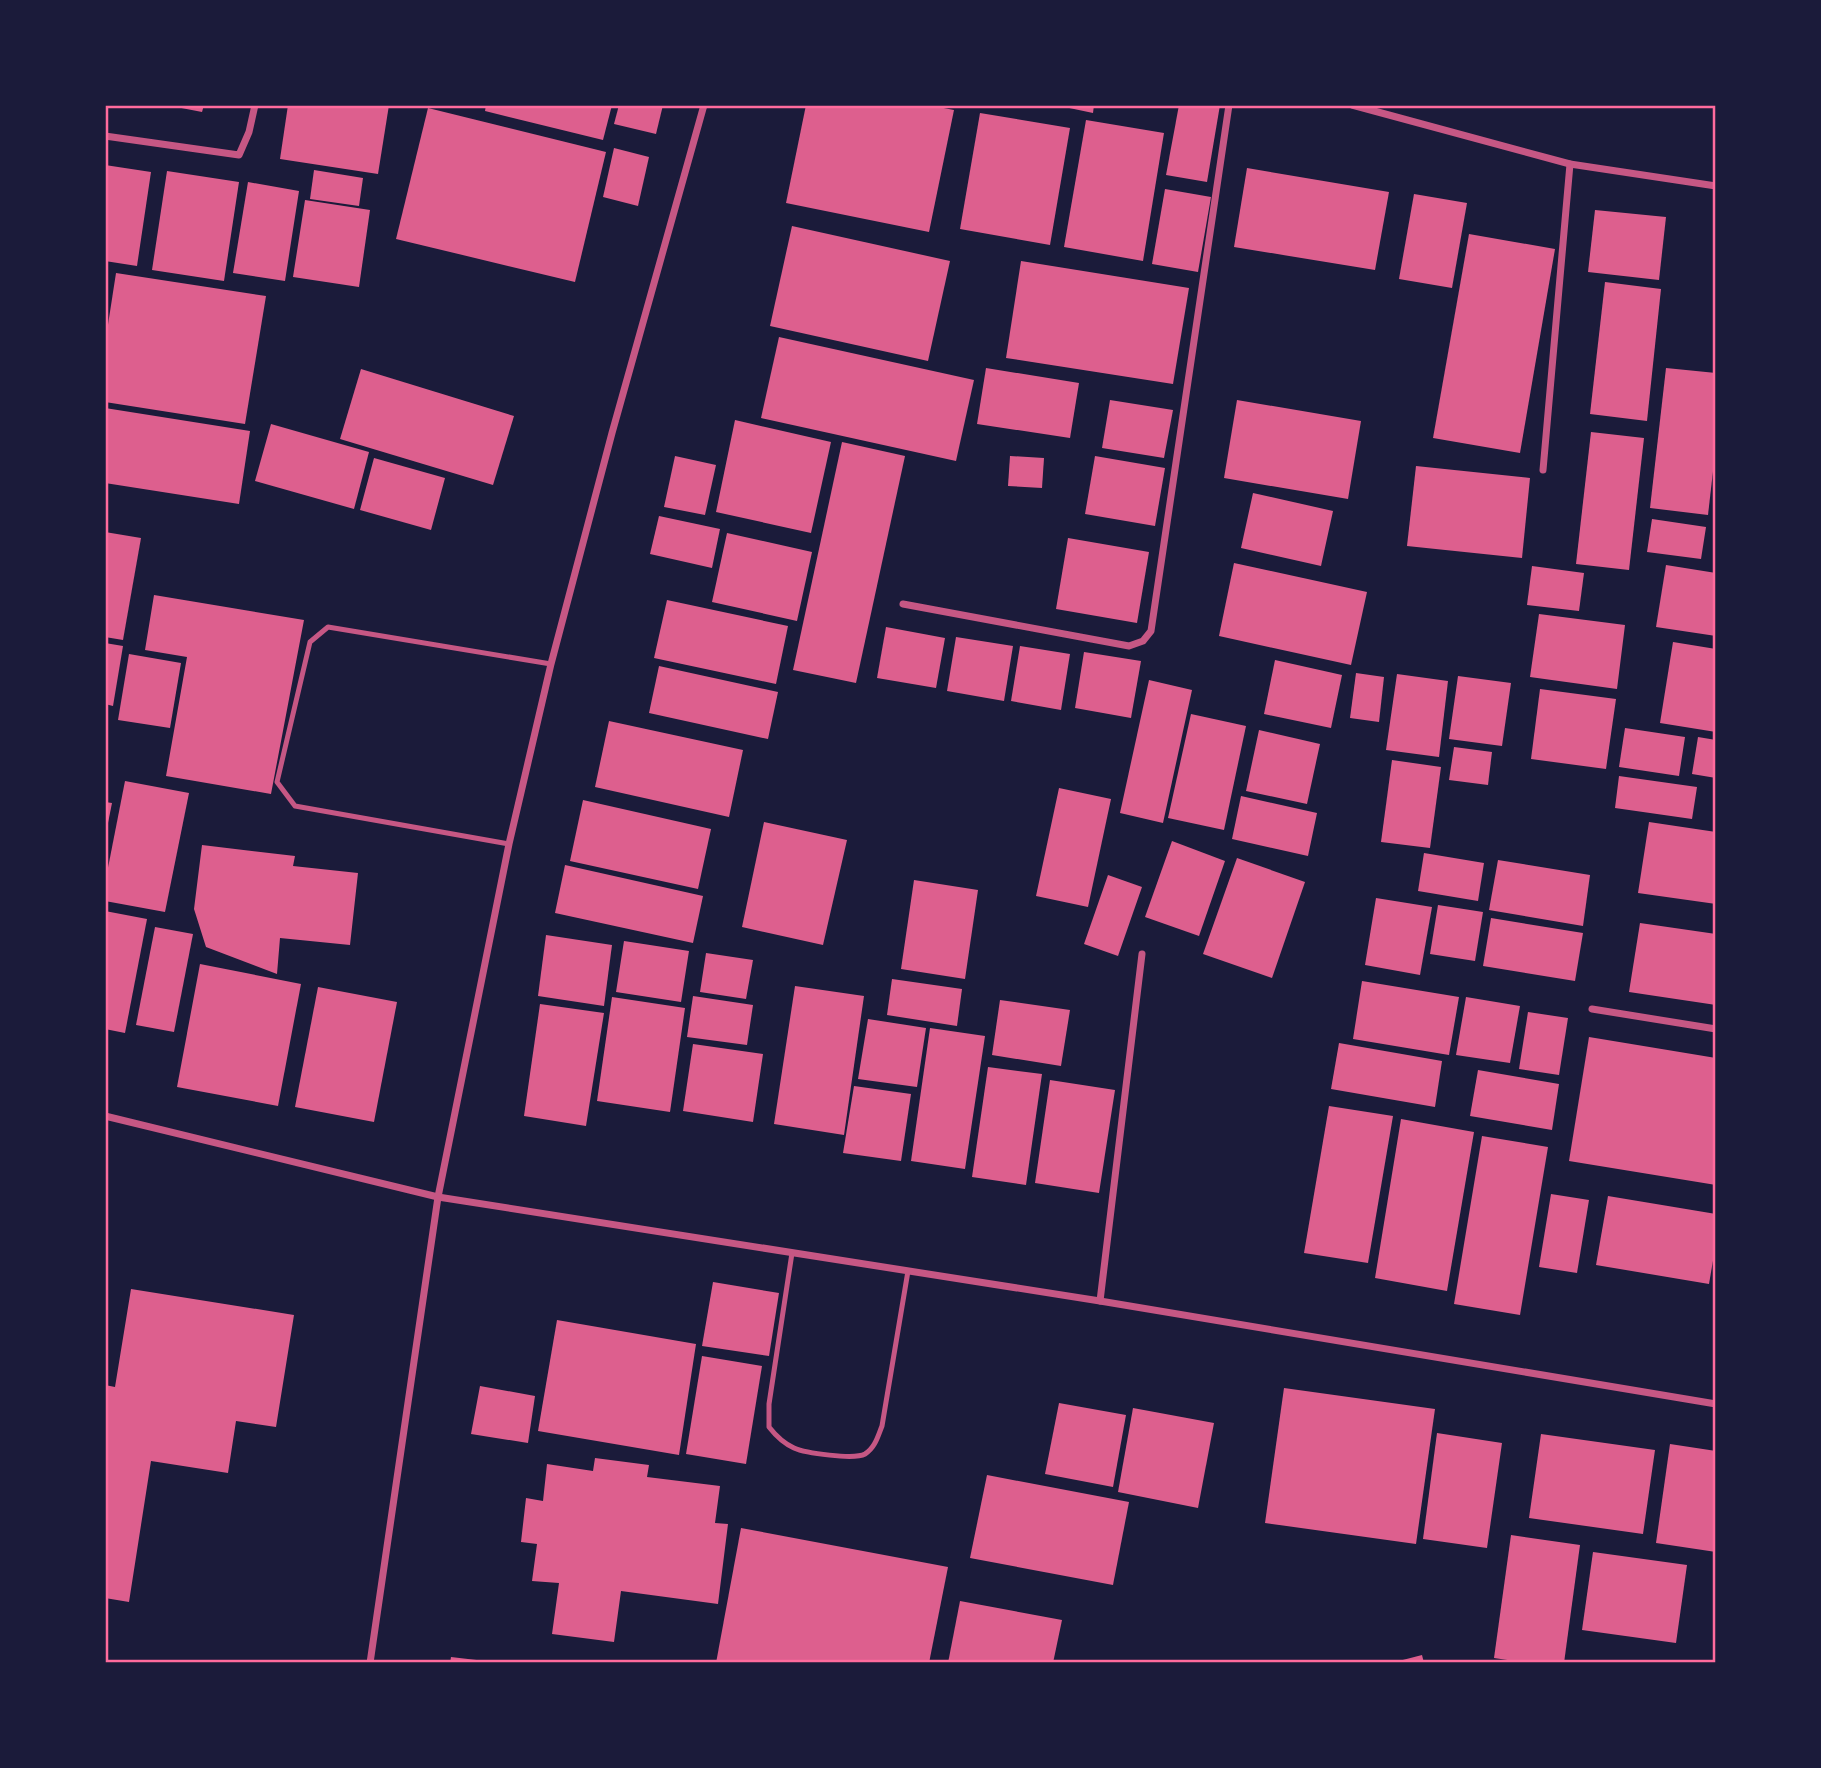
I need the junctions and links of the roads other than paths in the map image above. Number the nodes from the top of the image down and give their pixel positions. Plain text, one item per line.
1 (255, 105) edge
2 (704, 105) edge
3 (1229, 105) edge
4 (1352, 105) edge
5 (105, 136) edge
6 (1570, 164) junction
7 (1716, 186) edge
8 (1543, 470) dead end
9 (903, 604) dead end
10 (551, 664) junction
11 (509, 844) junction
12 (1142, 954) dead end
13 (1592, 1009) dead end
14 (1716, 1029) edge
15 (105, 1116) edge
16 (438, 1197) junction
17 (792, 1253) junction
18 (908, 1271) junction
19 (1100, 1301) junction
20 (1716, 1404) edge
21 (370, 1663) edge

1 - 5 street
2 - 10 street
3 - 9 street
4 - 6 street
6 - 7 street
6 - 8 street
10 - 11 street
10 - 11 lane
11 - 16 street
12 - 19 street
13 - 14 street
15 - 16 street
16 - 17 street
16 - 21 street
17 - 18 street
17 - 18 lane
18 - 19 street
19 - 20 street

